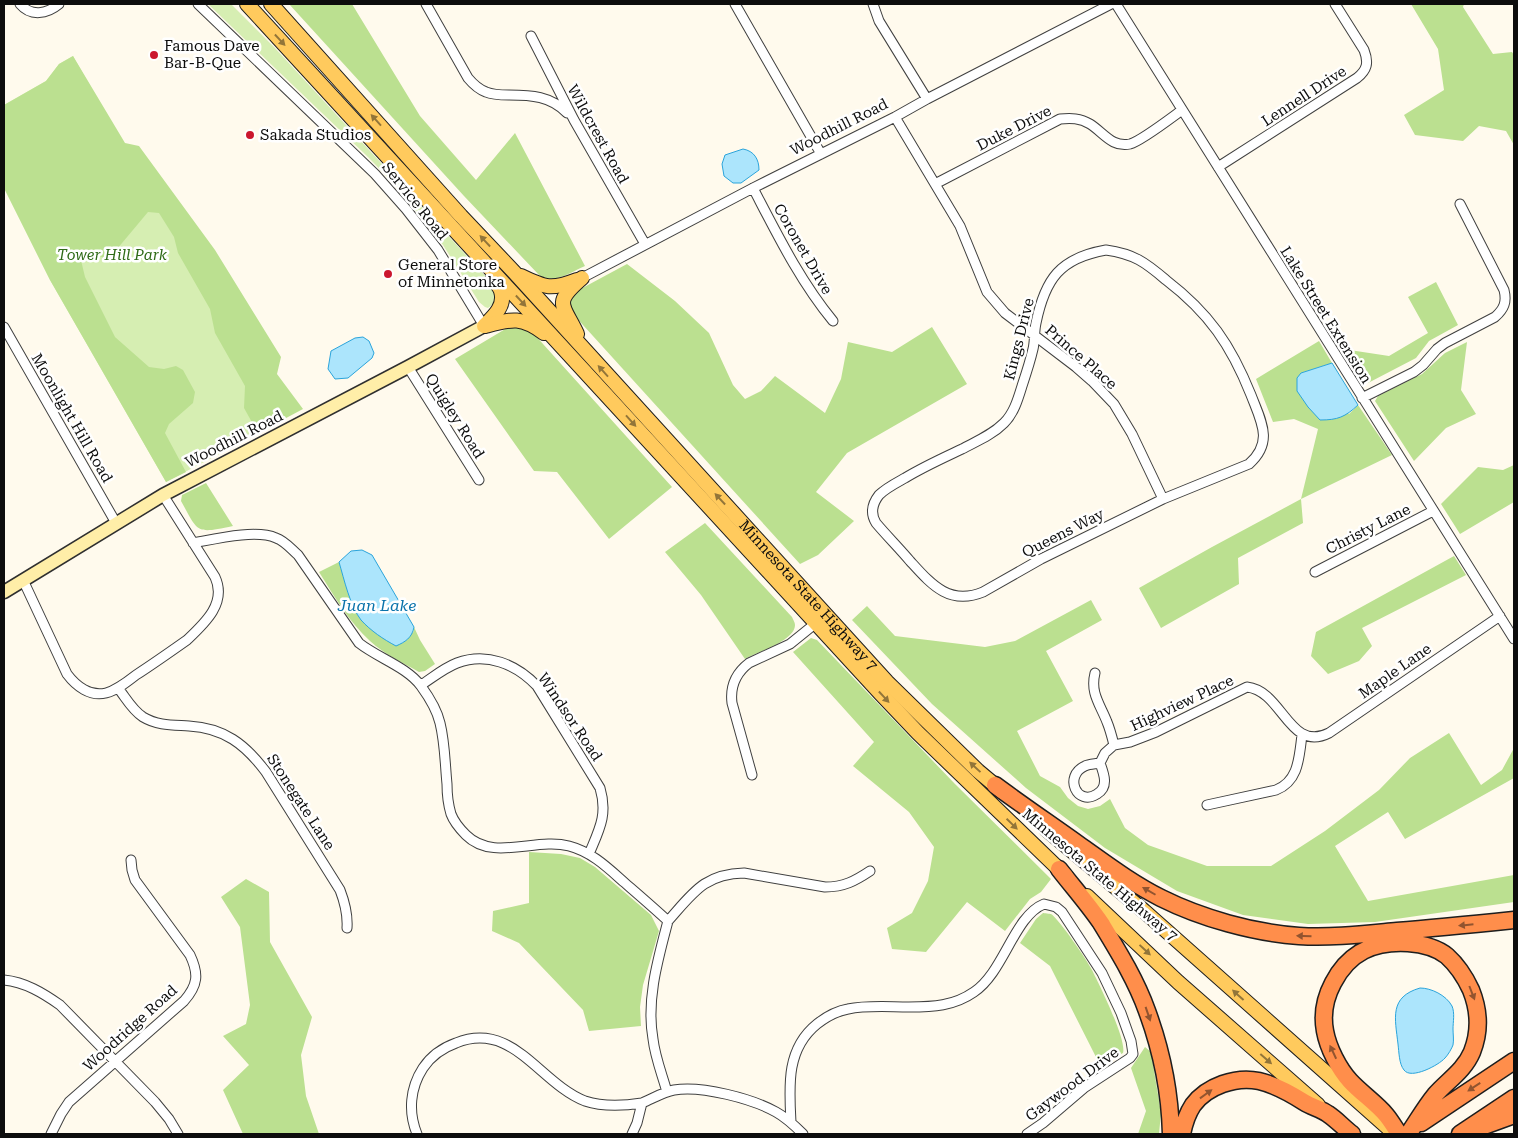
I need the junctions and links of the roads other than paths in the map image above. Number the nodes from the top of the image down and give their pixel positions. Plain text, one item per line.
1 (20, 4) edge
2 (59, 4) edge
3 (198, 4) edge
4 (248, 4) edge
5 (271, 4) edge
6 (426, 4) edge
7 (735, 4) edge
8 (873, 4) edge
9 (1111, 4) edge
10 (1116, 4) edge
11 (1335, 4) edge
12 (530, 36) dead end
13 (926, 99) junction
14 (1182, 110) junction
15 (895, 117) junction
16 (574, 120) junction
17 (821, 154) junction
18 (1218, 167) junction
19 (936, 184) junction
20 (753, 188) junction
21 (1460, 204) dead end
22 (645, 244) junction
23 (474, 250) junction
24 (514, 272) junction
25 (582, 278) junction
26 (833, 321) dead end
27 (484, 326) junction
28 (4, 327) edge
29 (1035, 335) junction
30 (576, 342) junction
31 (563, 347) junction
32 (408, 367) junction
33 (1362, 398) junction
34 (1261, 420) joint
35 (479, 480) dead end
36 (163, 495) junction
37 (1163, 498) junction
38 (1433, 511) junction
39 (872, 513) joint
40 (116, 523) junction
41 (193, 543) junction
42 (1315, 572) dead end
43 (23, 580) junction
44 (4, 592) edge
45 (1500, 616) junction
46 (816, 623) junction
47 (1514, 639) edge
48 (1095, 673) dead end
49 (420, 685) junction
50 (118, 688) junction
51 (1302, 735) junction
52 (1114, 745) junction
53 (1100, 763) dead end
54 (752, 775) dead end
55 (995, 785) junction
56 (1207, 805) dead end
57 (589, 854) junction
58 (131, 860) dead end
59 (1059, 869) junction
60 (870, 871) dead end
61 (1514, 920) edge
62 (668, 921) junction
63 (347, 928) dead end
64 (4, 980) edge
65 (114, 1061) junction
66 (1514, 1061) edge
67 (667, 1092) junction
68 (1514, 1098) edge
69 (642, 1103) junction
70 (1328, 1113) junction
71 (1514, 1115) edge
72 (1383, 1118) junction
73 (791, 1122) junction
74 (1402, 1133) edge
75 (51, 1134) edge
76 (178, 1134) edge
77 (417, 1134) edge
78 (632, 1134) edge
79 (803, 1134) edge
80 (1027, 1134) edge
81 (1171, 1134) edge
82 (1182, 1134) edge
83 (1352, 1134) edge
84 (1461, 1134) edge

1 - 2 street
3 - 27 street, Service Road
4 -> 23 main road, Minnesota State Highway 7
24 -> 5 main road, Minnesota State Highway 7
6 - 16 street
7 - 17 street
8 - 13 street
9 - 13 street, Woodhill Road
10 - 14 street, Lake Street Extension
11 - 18 street, Lennell Drive
12 - 16 street, Wildcrest Road
13 - 15 street, Woodhill Road
14 - 18 street, Lake Street Extension
14 - 19 street, Duke Drive
15 - 17 street, Woodhill Road
15 - 19 street, Prince Place
16 - 22 street, Wildcrest Road
17 - 20 street, Woodhill Road
18 - 33 street, Lake Street Extension
19 - 29 street, Prince Place
20 - 22 street, Woodhill Road
20 - 26 street, Coronet Drive
21 - 33 street
22 - 25 street, Woodhill Road
23 - 27 main road
23 -> 31 main road, Minnesota State Highway 7
24 - 25 main road
24 - 30 main road, Minnesota State Highway 7
25 - 30 main road
27 - 31 main road
27 - 32 street, Woodhill Road
28 - 40 street, Moonlight Hill Road
29 - 34 street, Kings Drive
29 - 37 street, Prince Place
29 - 39 street, Kings Drive
55 -> 30 main road, Minnesota State Highway 7
31 -> 46 main road, Minnesota State Highway 7
32 - 35 street, Quigley Road
32 - 36 street, Woodhill Road
33 - 38 street, Lake Street Extension
34 - 37 street, Queens Way
36 - 40 street, Woodhill Road
36 - 41 street
37 - 39 street, Queens Way
38 - 42 street, Christy Lane
38 - 45 street, Lake Street Extension
40 - 43 street, Woodhill Road
41 - 49 street
41 - 50 street
43 - 44 street, Woodhill Road
43 - 50 street
45 - 47 street, Lake Street Extension
45 - 51 street, Maple Lane
46 - 54 street
46 -> 59 main road, Minnesota State Highway 7
48 - 52 street, Highview Place
49 - 57 street
49 - 57 street, Windsor Road
50 - 63 street, Stonegate Lane
51 - 52 street, Highview Place
51 - 56 street
52 - 53 street
61 -> 55 highway
72 -> 55 main road, Minnesota State Highway 7
57 - 62 street
58 - 65 street, Woodridge Road
59 -> 70 main road, Minnesota State Highway 7
59 -> 81 highway
60 - 62 street
62 - 67 street
64 - 65 street
65 - 75 street, Woodridge Road
65 - 76 street
66 -> 74 highway
67 - 69 street
67 - 73 street
68 - 84 highway
69 - 77 street
69 - 78 street
82 -> 70 highway
70 - 83 highway, Minnesota State Highway 7
71 - 84 highway
72 - 74 highway
72 -> 74 highway
73 - 79 street
73 - 80 street, Gaywood Drive

